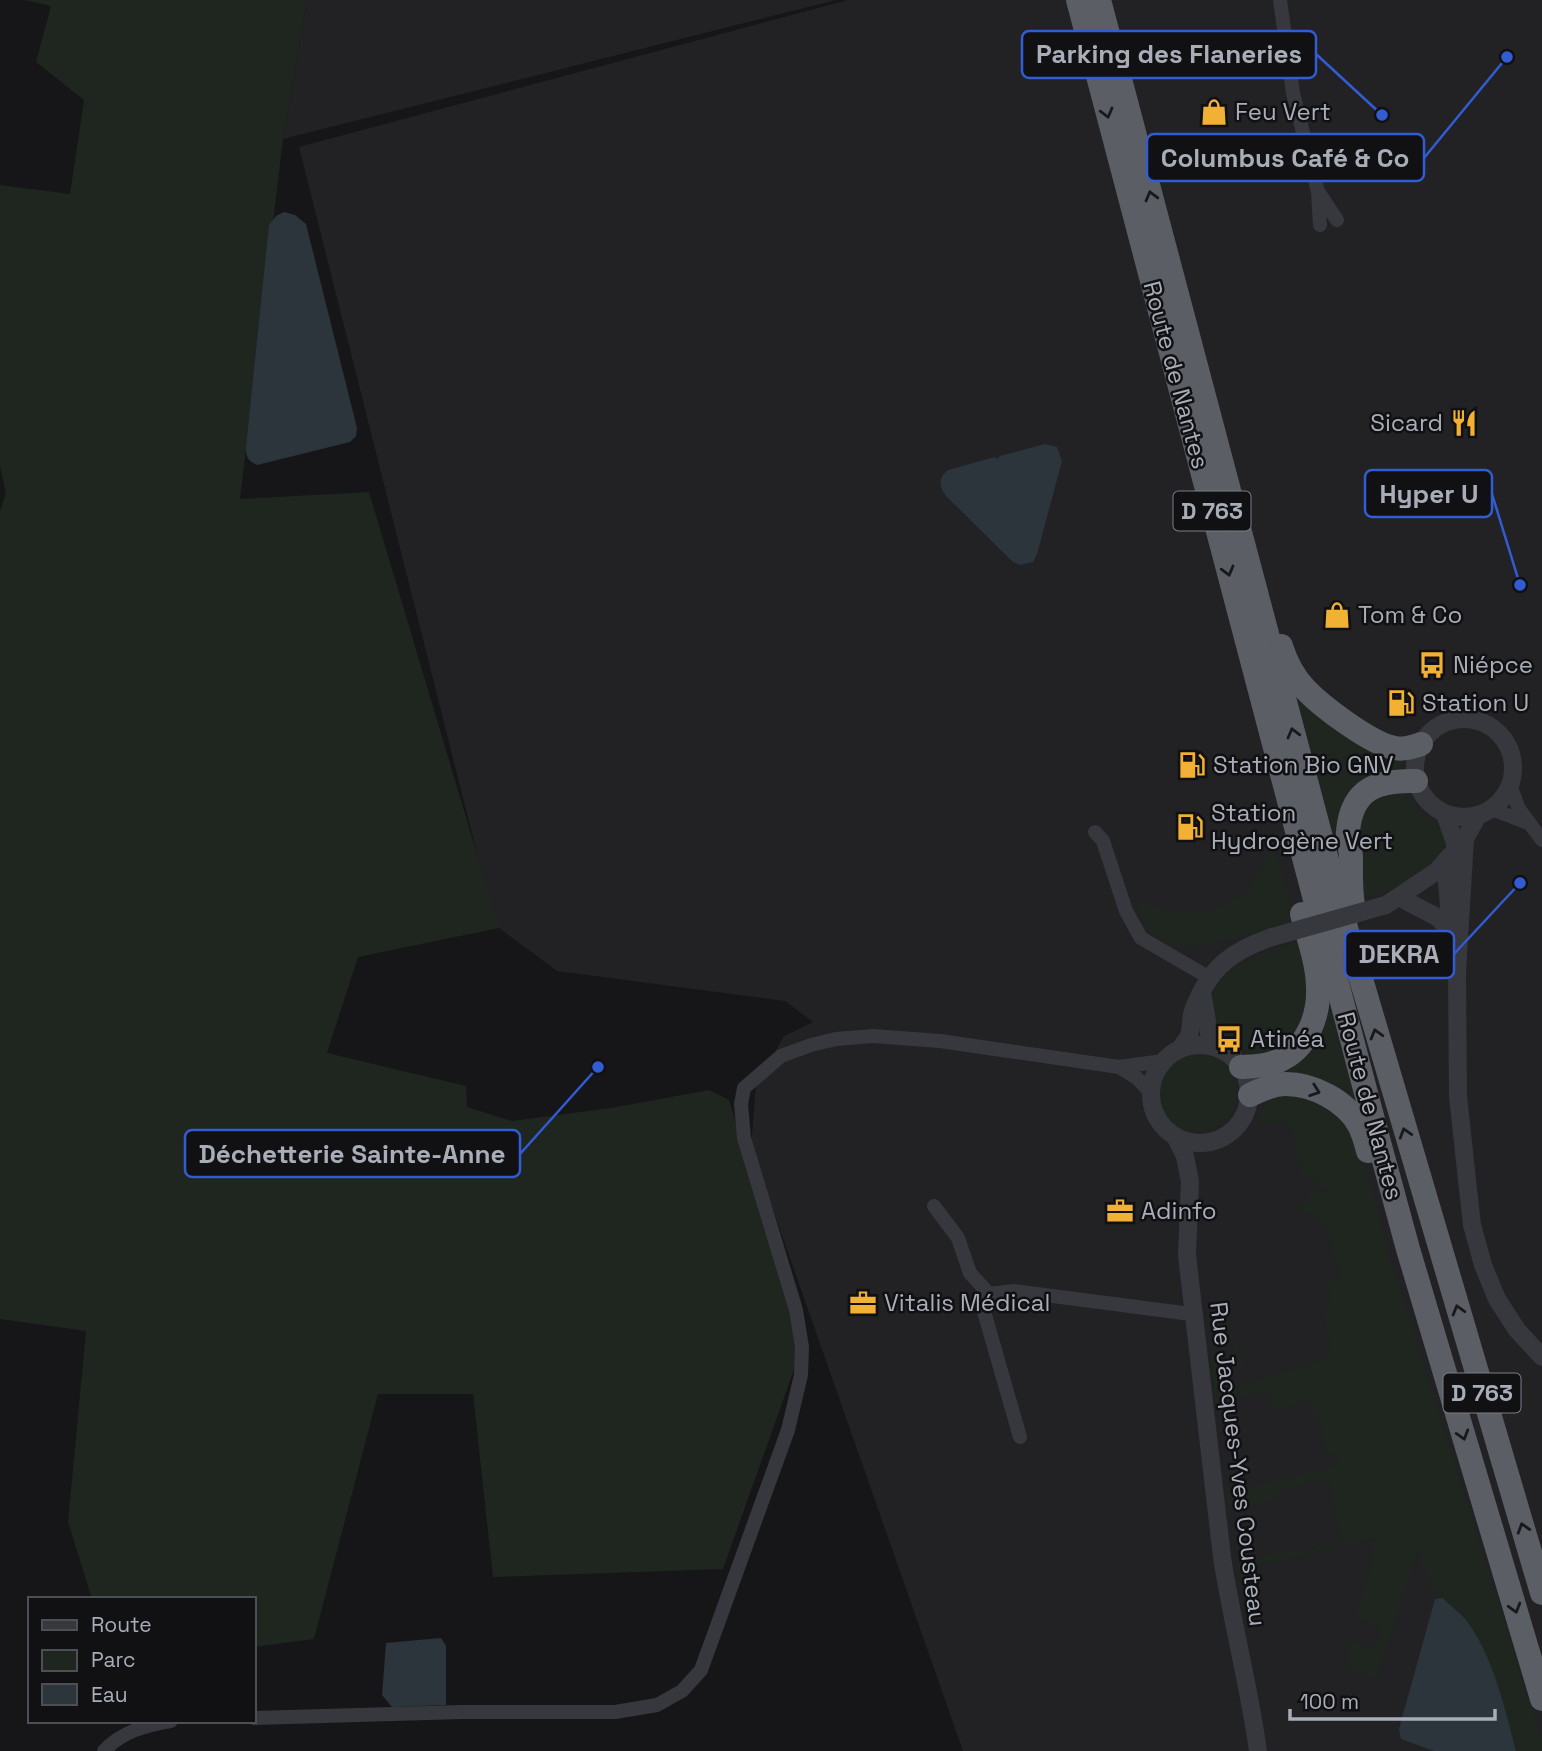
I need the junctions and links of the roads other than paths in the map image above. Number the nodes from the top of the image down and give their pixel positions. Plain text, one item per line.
1 (1077, 0) edge
2 (1099, 0) edge
3 (1280, 0) edge
4 (1318, 191) junction
5 (1337, 220) dead end
6 (1320, 225) dead end
7 (1247, 563) junction
8 (1244, 636) junction
9 (1421, 744) junction
10 (1416, 781) junction
11 (1510, 785) junction
12 (1485, 812) junction
13 (1446, 814) junction
14 (1528, 822) junction
15 (1095, 832) dead end
16 (1542, 840) edge
17 (1455, 843) junction
18 (1463, 866) junction
19 (1447, 883) junction
20 (1406, 901) junction
21 (1386, 905) junction
22 (1450, 929) junction
23 (1353, 953) junction
24 (1457, 972) junction
25 (1205, 985) junction
26 (1217, 1048) junction
27 (1180, 1049) junction
28 (1163, 1061) junction
29 (1241, 1067) junction
30 (1119, 1068) junction
31 (1150, 1092) junction
32 (1250, 1095) junction
33 (1176, 1138) junction
34 (1209, 1143) junction
35 (1190, 1182) junction
36 (934, 1206) dead end
37 (1403, 1228) junction
38 (989, 1294) junction
39 (1194, 1312) junction
40 (1542, 1357) edge
41 (1020, 1437) dead end
42 (1542, 1593) edge
43 (1542, 1699) edge
44 (256, 1718) edge
45 (159, 1723) edge
46 (104, 1751) edge
47 (1258, 1751) edge

1 -> 8 highway, Route de Nantes / D 763
7 -> 2 highway, Route de Nantes / D 763
3 - 4 street
4 - 5 street
4 - 6 street
7 - 9 highway
23 -> 7 highway, Route de Nantes / D 763
8 - 29 highway
8 - 37 highway, Route de Nantes / D 763
9 - 10 street
9 - 11 street
10 - 13 street
10 - 23 highway
11 - 12 street
11 - 14 street
12 - 13 street
12 - 14 street
12 - 18 street
13 - 17 street
14 - 16 street
15 - 25 street
17 - 19 street
17 - 21 street
18 - 19 street
18 - 24 street
19 - 20 street
19 - 22 street
20 - 21 street
20 - 22 street
21 - 25 street, bridge
22 - 24 street
42 -> 23 highway, Route de Nantes / D 763
24 - 40 street
25 - 26 street
25 - 27 street
26 - 27 street
26 - 29 street
27 - 28 street
28 - 30 street
28 - 31 street
29 - 32 street
30 - 31 street
30 - 44 street
31 - 33 street
32 - 34 street
32 -> 37 highway
33 - 34 street
33 - 35 street, Rue Jacques-Yves Cousteau
34 - 35 street, Rue Jacques-Yves Cousteau
35 - 39 street, Rue Jacques-Yves Cousteau
36 - 38 street
37 -> 43 highway, Route de Nantes / D 763
38 - 39 street
38 - 41 street
39 - 47 street, Rue Jacques-Yves Cousteau
45 - 46 street

